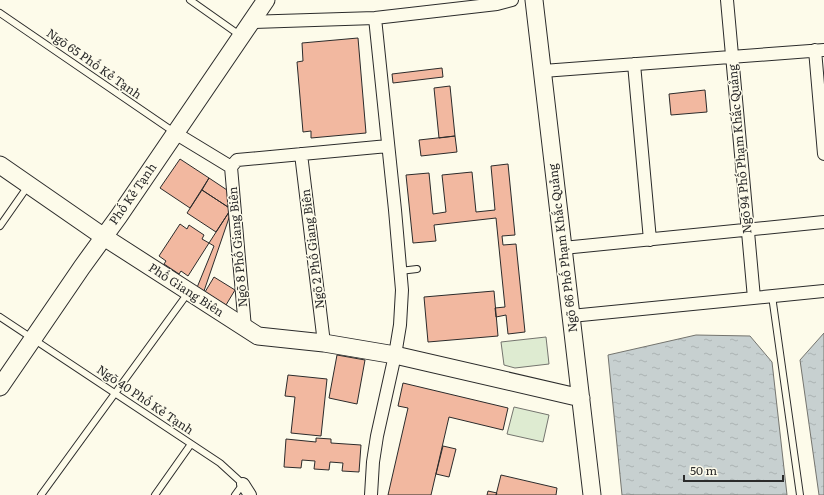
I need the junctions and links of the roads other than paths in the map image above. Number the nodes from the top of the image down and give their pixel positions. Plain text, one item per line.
1 (190, 0) edge
2 (266, 0) edge
3 (512, 0) edge
4 (534, 0) edge
5 (727, 0) edge
6 (0, 13) edge
7 (375, 18) junction
8 (250, 22) junction
9 (241, 36) junction
10 (819, 50) edge
11 (732, 57) junction
12 (634, 64) junction
13 (543, 71) junction
14 (175, 133) junction
15 (388, 146) junction
16 (824, 153) edge
17 (301, 154) junction
18 (0, 166) edge
19 (231, 167) junction
20 (28, 185) junction
21 (824, 222) edge
22 (0, 226) edge
23 (748, 230) junction
24 (104, 237) junction
25 (650, 240) junction
26 (563, 248) junction
27 (417, 269) dead end
28 (400, 271) junction
29 (824, 291) edge
30 (189, 292) junction
31 (772, 296) junction
32 (754, 298) junction
33 (571, 316) junction
34 (0, 317) edge
35 (245, 328) junction
36 (33, 339) junction
37 (324, 343) junction
38 (395, 355) junction
39 (0, 387) edge
40 (115, 394) junction
41 (581, 398) junction
42 (191, 444) junction
43 (243, 484) junction
44 (41, 495) edge
45 (155, 495) edge
46 (236, 495) edge
47 (250, 495) edge
48 (370, 495) edge
49 (592, 495) edge
50 (800, 495) edge

1 - 9 lane
2 - 8 street, Phố Kẻ Tạnh
3 - 7 street
4 - 13 street, Ngõ 66 Phố Phạm Khắc Quảng
5 - 11 street, Ngõ 94 Phố Phạm Khắc Quảng
6 - 14 lane, Ngõ 65 Phố Kẻ Tạnh
7 - 8 street
7 - 15 street
8 - 9 street, Phố Kẻ Tạnh
9 - 14 street, Phố Kẻ Tạnh
10 - 11 street
10 - 16 street
11 - 12 street
11 - 23 street, Ngõ 94 Phố Phạm Khắc Quảng
12 - 13 street
12 - 25 street
13 - 26 street, Ngõ 66 Phố Phạm Khắc Quảng
14 - 19 street
14 - 24 street, Phố Kẻ Tạnh
15 - 17 street
15 - 28 street
17 - 19 street
17 - 37 street, Ngõ 2 Phố Giang Biên
18 - 20 street, Phố Giang Biên
19 - 35 street, Ngõ 8 Phố Giang Biên
20 - 22 lane
20 - 24 street, Phố Giang Biên
21 - 23 street
23 - 25 street
23 - 32 street, Ngõ 94 Phố Phạm Khắc Quảng
24 - 30 street, Phố Giang Biên
24 - 36 street, Phố Kẻ Tạnh
25 - 26 street
26 - 33 street, Ngõ 66 Phố Phạm Khắc Quảng
27 - 28 lane
28 - 38 street
29 - 31 street
30 - 35 street, Phố Giang Biên
30 - 40 lane
31 - 32 street
31 - 50 lane
32 - 33 street
33 - 41 street, Ngõ 66 Phố Phạm Khắc Quảng
34 - 36 lane, Ngõ 40 Phố Kẻ Tạnh
35 - 37 street, Phố Giang Biên
36 - 39 street, Phố Kẻ Tạnh
36 - 40 lane, Ngõ 40 Phố Kẻ Tạnh
37 - 38 street, Phố Giang Biên
38 - 41 street, Phố Giang Biên
38 - 48 street
40 - 42 lane, Ngõ 40 Phố Kẻ Tạnh
40 - 44 lane
41 - 49 street, Ngõ 66 Phố Phạm Khắc Quảng
42 - 43 lane, Ngõ 40 Phố Kẻ Tạnh
42 - 45 lane
43 - 46 lane
43 - 47 street

